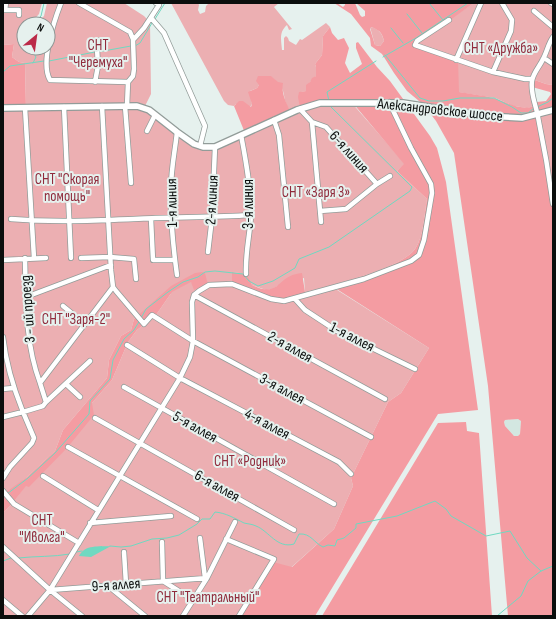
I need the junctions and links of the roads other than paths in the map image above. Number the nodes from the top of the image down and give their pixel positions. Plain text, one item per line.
1 (6, 3) edge
2 (61, 3) edge
3 (79, 3) edge
4 (156, 3) edge
5 (481, 3) edge
6 (502, 3) edge
7 (4, 10) edge
8 (534, 11) dead end
9 (19, 15) dead end
10 (152, 19) dead end
11 (449, 20) dead end
12 (553, 26) edge
13 (553, 37) edge
14 (133, 39) junction
15 (100, 40) dead end
16 (544, 58) junction
17 (456, 60) junction
18 (553, 64) edge
19 (494, 72) junction
20 (532, 79) junction
21 (95, 82) junction
22 (128, 82) junction
23 (390, 102) junction
24 (102, 106) junction
25 (126, 106) junction
26 (64, 107) junction
27 (3, 108) edge
28 (25, 108) junction
29 (300, 109) junction
30 (553, 110) edge
31 (155, 114) junction
32 (538, 114) junction
33 (274, 120) junction
34 (312, 122) junction
35 (147, 131) dead end
36 (177, 132) junction
37 (241, 135) junction
38 (200, 146) junction
39 (215, 147) junction
40 (548, 170) junction
41 (390, 176) dead end
42 (553, 178) edge
43 (131, 183) dead end
44 (377, 184) junction
45 (553, 204) edge
46 (320, 210) junction
47 (251, 215) junction
48 (172, 218) junction
49 (212, 218) junction
50 (11, 219) dead end
51 (151, 219) junction
52 (70, 220) junction
53 (108, 220) junction
54 (31, 221) junction
55 (321, 222) dead end
56 (288, 227) dead end
57 (208, 252) dead end
58 (110, 257) junction
59 (25, 258) junction
60 (34, 258) junction
61 (46, 258) dead end
62 (71, 258) dead end
63 (81, 258) dead end
64 (3, 260) edge
65 (175, 260) junction
66 (111, 265) junction
67 (246, 274) dead end
68 (177, 275) dead end
69 (136, 279) dead end
70 (113, 287) junction
71 (194, 296) junction
72 (26, 297) junction
73 (295, 299) junction
74 (63, 306) dead end
75 (85, 324) junction
76 (3, 338) edge
77 (193, 341) junction
78 (127, 344) dead end
79 (90, 361) dead end
80 (415, 369) dead end
81 (180, 378) junction
82 (40, 383) junction
83 (66, 384) junction
84 (124, 387) dead end
85 (13, 388) junction
86 (3, 389) edge
87 (80, 397) dead end
88 (385, 399) dead end
89 (46, 402) junction
90 (162, 408) junction
91 (23, 412) junction
92 (3, 417) edge
93 (95, 418) dead end
94 (371, 437) dead end
95 (140, 443) junction
96 (68, 447) dead end
97 (350, 474) dead end
98 (43, 476) dead end
99 (120, 477) junction
100 (3, 478) edge
101 (5, 494) edge
102 (334, 504) dead end
103 (98, 510) junction
104 (171, 516) dead end
105 (197, 519) dead end
106 (235, 522) dead end
107 (90, 523) junction
108 (294, 530) dead end
109 (200, 538) dead end
110 (226, 539) junction
111 (162, 542) dead end
112 (79, 543) junction
113 (3, 547) edge
114 (124, 552) dead end
115 (206, 578) junction
116 (163, 581) junction
117 (126, 584) junction
118 (107, 585) junction
119 (50, 590) junction
120 (3, 600) edge
121 (193, 600) junction
122 (22, 616) edge
123 (28, 616) edge
124 (82, 616) edge
125 (145, 616) edge
126 (182, 616) edge
127 (239, 616) edge

1 - 7 street
2 - 21 street
3 - 14 street
4 - 14 street
5 - 17 street
6 - 19 street
7 - 9 street
8 - 12 street
10 - 38 street
11 - 17 street
13 - 16 street
14 - 22 street
15 - 21 street
16 - 18 street
16 - 20 street
17 - 19 street
19 - 20 street
20 - 32 street
21 - 22 street
22 - 25 street
23 - 29 street, Александровское шоссе
23 - 32 street, Александровское шоссе
23 - 73 street
24 - 25 street, Александровское шоссе
24 - 26 street, Александровское шоссе
24 - 53 street
25 - 31 street, Александровское шоссе
25 - 43 street
26 - 28 street, Александровское шоссе
26 - 52 street
27 - 28 street, Александровское шоссе
28 - 54 street
29 - 33 street, Александровское шоссе
29 - 34 street, 6-я линия
30 - 32 street, Александровское шоссе
31 - 35 street
31 - 36 street, Александровское шоссе
32 - 40 street
33 - 37 street, Александровское шоссе
33 - 56 street
34 - 44 street, 6-я линия
34 - 46 street
36 - 38 street, Александровское шоссе
36 - 48 street, 1-я линия
37 - 39 street, Александровское шоссе
37 - 47 street, 3-я линия
38 - 39 street, Александровское шоссе
39 - 49 street, 2-я линия
40 - 42 street
40 - 45 street
41 - 44 street
44 - 46 street
46 - 55 street
47 - 49 street
47 - 67 street, 3-я линия
48 - 49 street
48 - 51 street
48 - 65 street, 1-я линия
49 - 57 street, 2-я линия
50 - 54 street
51 - 53 street
51 - 65 street
52 - 53 street
52 - 54 street
52 - 62 street
53 - 58 street
54 - 60 street
58 - 63 street
58 - 66 street
58 - 69 street
59 - 60 street
59 - 64 street
59 - 72 street, 3 - ий проезд
60 - 61 street
65 - 68 street, 1-я линия
66 - 70 street
66 - 72 street
70 - 75 street
70 - 77 street
71 - 73 street
71 - 77 street
71 - 88 street, 2-я аллея
72 - 82 street, 3 - ий проезд
73 - 80 street, 1-я аллея
74 - 75 street
75 - 82 street
76 - 85 street
77 - 81 street
77 - 94 street, 3-я аллея
78 - 81 street
79 - 83 street
81 - 90 street
81 - 97 street, 4-я аллея
82 - 89 street, 3 - ий проезд
83 - 87 street
83 - 89 street
84 - 90 street
85 - 86 street
85 - 91 street
89 - 91 street
90 - 95 street
90 - 102 street, 5-я аллея
91 - 92 street
91 - 100 street
93 - 95 street, 6-я аллея
95 - 99 street
95 - 108 street, 6-я аллея
96 - 99 street
98 - 103 street
99 - 103 street
99 - 105 street
101 - 112 street
103 - 107 street
104 - 107 street
106 - 110 street
107 - 112 street
109 - 115 street
110 - 115 street
110 - 127 street
111 - 116 street
112 - 119 street
113 - 119 street
114 - 117 street
115 - 116 street, 9-я аллея
115 - 121 street
116 - 117 street, 9-я аллея
116 - 121 street
117 - 118 street, 9-я аллея
118 - 119 street, 9-я аллея
118 - 125 street
119 - 123 street
119 - 124 street
120 - 122 street
121 - 126 street

